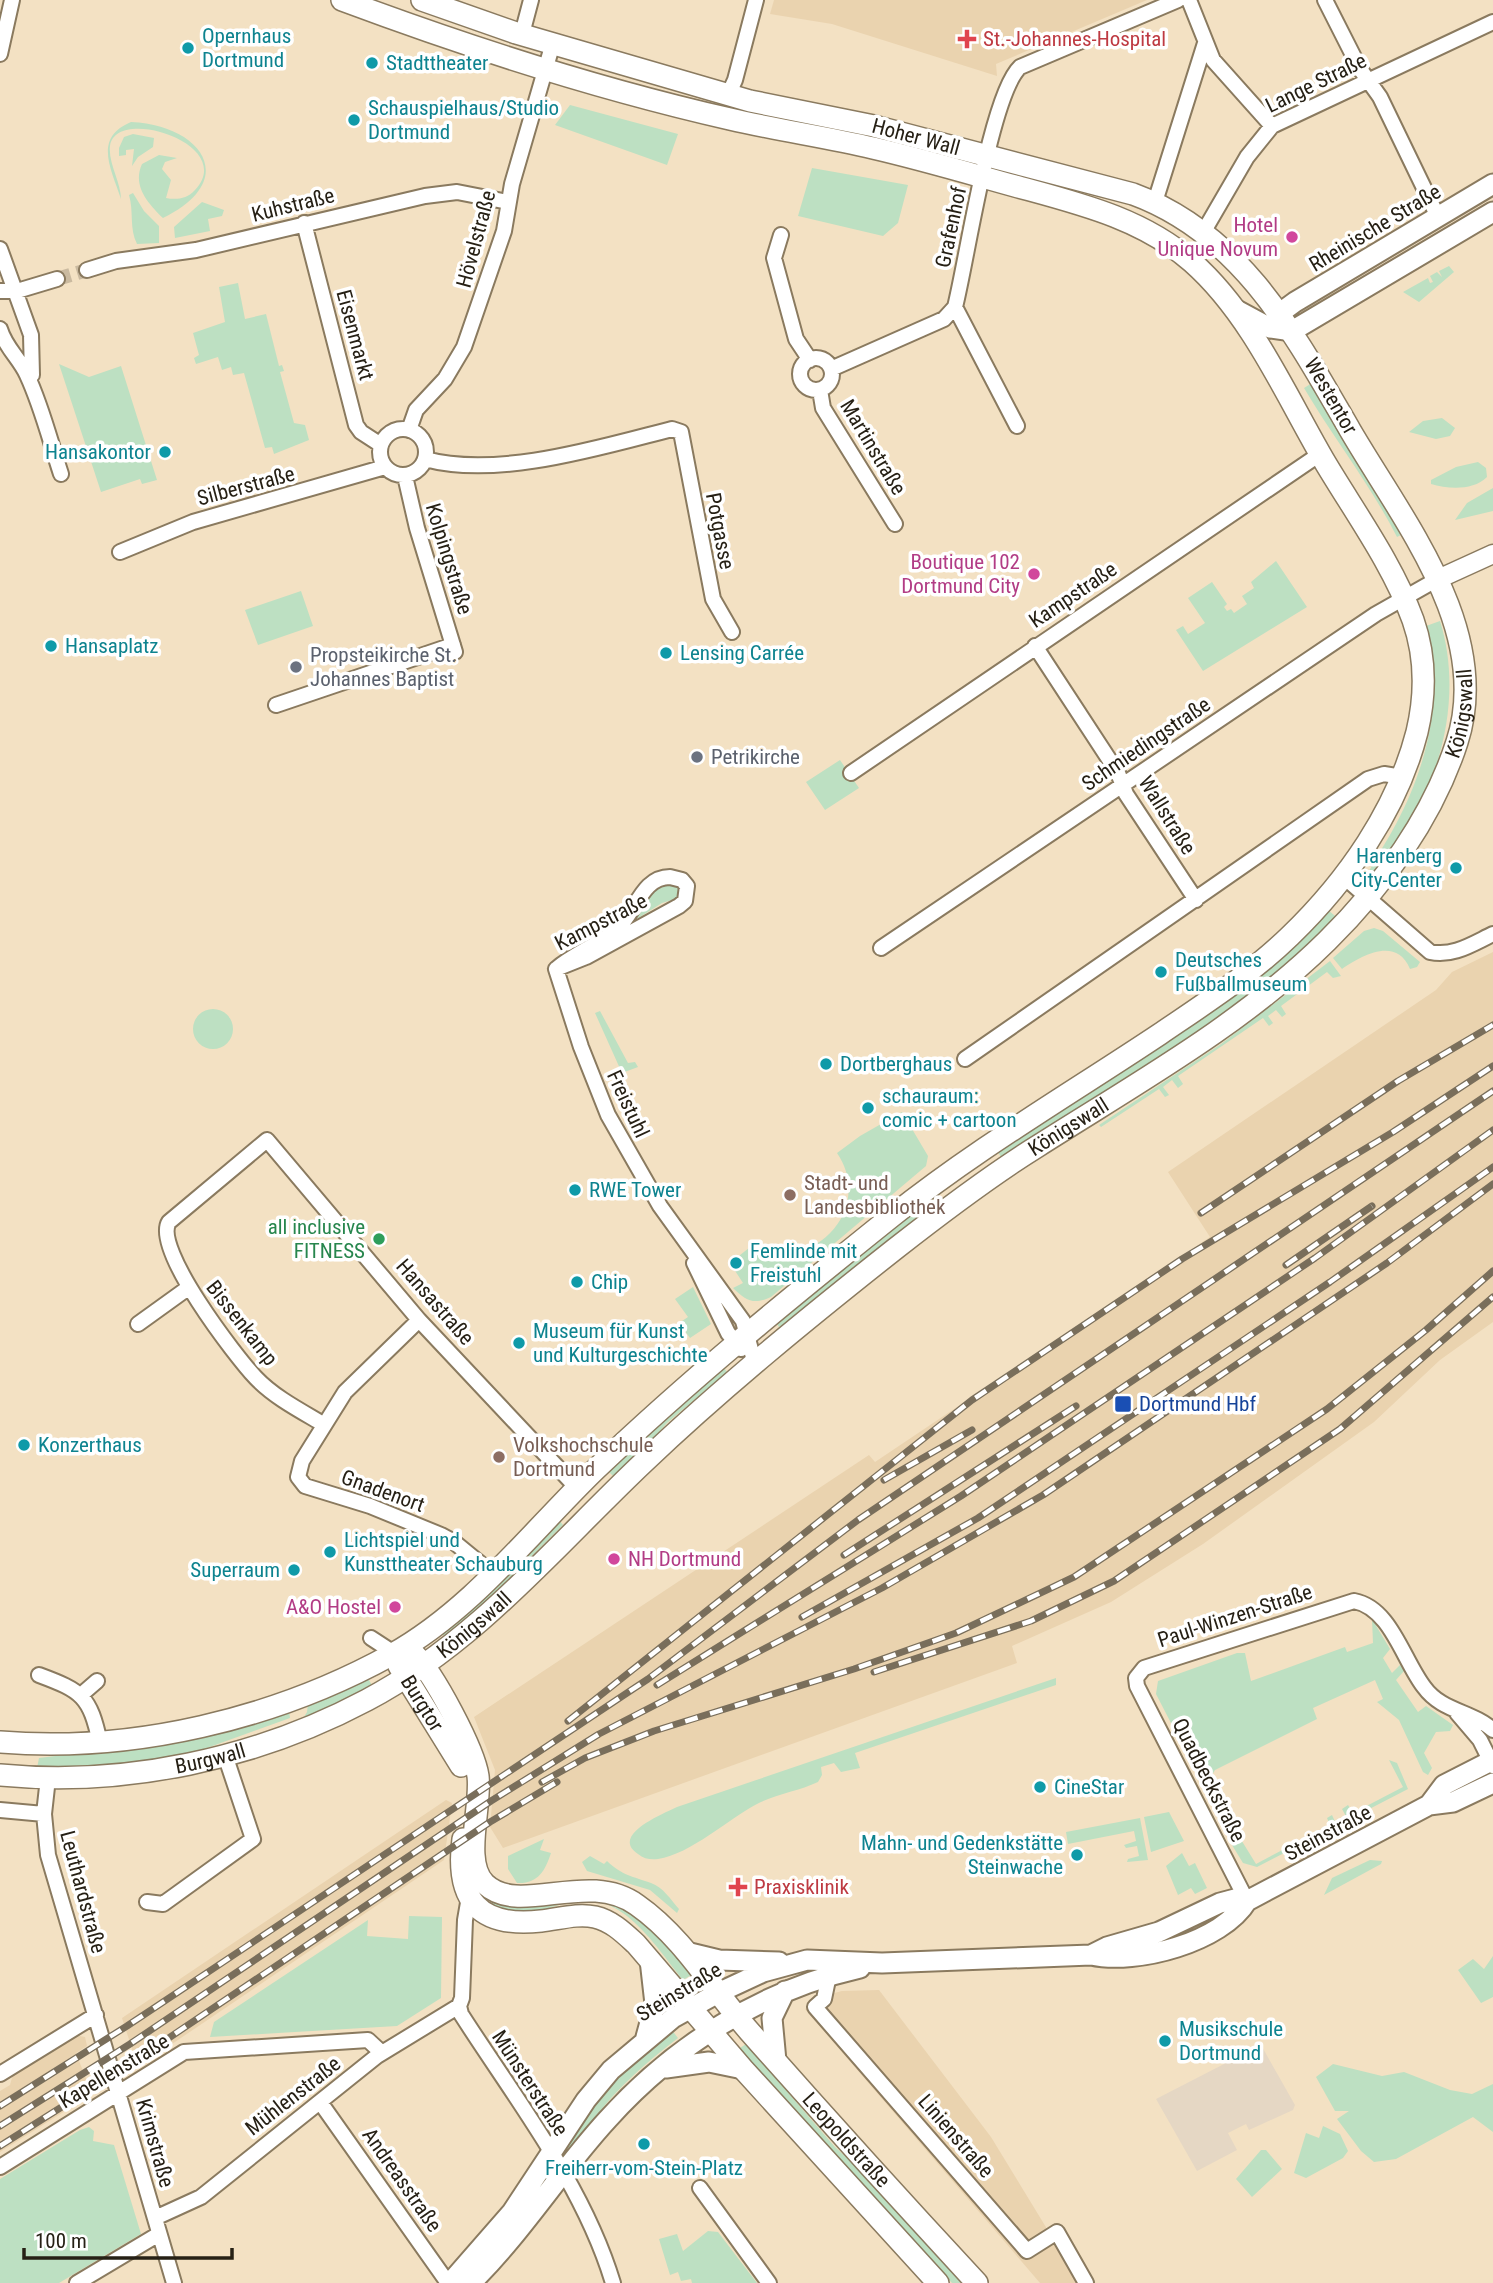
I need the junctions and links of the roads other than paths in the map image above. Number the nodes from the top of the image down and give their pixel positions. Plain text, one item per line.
1 (12, 0) edge
2 (342, 0) edge
3 (422, 0) edge
4 (531, 0) edge
5 (756, 0) edge
6 (1178, 0) edge
7 (1189, 0) edge
8 (1325, 0) edge
9 (1493, 22) edge
10 (522, 34) junction
11 (553, 43) junction
12 (1205, 43) junction
13 (0, 54) edge
14 (546, 70) junction
15 (1367, 81) junction
16 (729, 93) junction
17 (1272, 127) junction
18 (988, 156) junction
19 (983, 177) junction
20 (1493, 184) edge
21 (508, 202) junction
22 (1155, 202) junction
23 (1493, 212) edge
24 (1438, 217) junction
25 (304, 223) junction
26 (1207, 227) junction
27 (781, 235) dead end
28 (0, 249) edge
29 (87, 270) tunnel mouth
30 (57, 279) tunnel mouth
31 (1209, 279) joint
32 (1255, 281) joint
33 (7, 291) edge
34 (955, 307) junction
35 (1233, 308) junction
36 (1275, 320) junction
37 (0, 329) edge
38 (1292, 331) junction
39 (1263, 354) junction
40 (810, 360) junction
41 (831, 369) junction
42 (34, 390) junction
43 (820, 390) junction
44 (1017, 426) dead end
45 (409, 430) junction
46 (381, 445) junction
47 (1320, 454) junction
48 (425, 459) junction
49 (1369, 462) joint
50 (385, 467) junction
51 (61, 474) dead end
52 (405, 476) junction
53 (1338, 483) joint
54 (895, 524) dead end
55 (120, 552) dead end
56 (1493, 554) edge
57 (1436, 580) junction
58 (1403, 597) junction
59 (732, 632) dead end
60 (1035, 646) junction
61 (276, 705) dead end
62 (851, 773) dead end
63 (1402, 777) junction
64 (1122, 784) junction
65 (1343, 877) junction
66 (1368, 897) junction
67 (1196, 900) junction
68 (1493, 934) edge
69 (881, 948) dead end
70 (556, 969) junction
71 (965, 1059) dead end
72 (267, 1140) joint
73 (188, 1288) junction
74 (419, 1320) junction
75 (138, 1324) dead end
76 (742, 1339) junction
77 (755, 1364) junction
78 (323, 1424) junction
79 (577, 1488) junction
80 (579, 1526) junction
81 (493, 1574) junction
82 (370, 1638) dead end
83 (399, 1650) junction
84 (424, 1665) junction
85 (39, 1675) dead end
86 (404, 1677) junction
87 (1136, 1678) joint
88 (97, 1681) dead end
89 (82, 1694) junction
90 (286, 1701) junction
91 (1456, 1712) junction
92 (1493, 1730) edge
93 (287, 1734) junction
94 (0, 1742) edge
95 (100, 1743) junction
96 (225, 1755) junction
97 (1492, 1762) edge
98 (0, 1775) edge
99 (48, 1778) junction
100 (1493, 1783) edge
101 (1429, 1805) junction
102 (0, 1810) edge
103 (44, 1814) junction
104 (468, 1897) junction
105 (1247, 1901) junction
106 (147, 1902) dead end
107 (686, 1952) junction
108 (650, 1961) junction
109 (791, 1963) junction
110 (882, 1963) junction
111 (829, 1975) junction
112 (785, 1991) junction
113 (718, 1993) junction
114 (459, 2006) junction
115 (691, 2008) junction
116 (96, 2015) junction
117 (736, 2015) junction
118 (710, 2031) junction
119 (646, 2037) junction
120 (382, 2053) junction
121 (776, 2061) junction
122 (662, 2069) junction
123 (743, 2069) junction
124 (0, 2074) edge
125 (119, 2092) junction
126 (320, 2102) junction
127 (551, 2155) junction
128 (0, 2167) edge
129 (564, 2174) junction
130 (700, 2188) dead end
131 (155, 2218) junction
132 (159, 2234) junction
133 (77, 2283) edge
134 (174, 2283) edge
135 (449, 2283) edge
136 (471, 2283) edge
137 (613, 2283) edge
138 (769, 2283) edge
139 (938, 2283) edge
140 (977, 2283) edge
141 (1086, 2283) edge

1 - 13 street
2 - 14 main road, Hoher Wall
3 - 10 main road, Hoher Wall
4 - 10 street
5 - 16 street
6 - 18 street, Grafenhof
7 - 12 street
8 - 15 street
9 - 15 street, Lange Straße
10 - 11 main road, Hoher Wall
11 - 14 street, Hövelstraße
11 - 16 main road, Hoher Wall
12 - 17 street
12 - 22 street
14 - 19 main road, Hoher Wall
14 - 21 street, Hövelstraße
15 - 17 street, Lange Straße
15 - 24 street
16 - 18 main road, Hoher Wall
17 - 26 street, Lange Straße
18 - 19 street, Grafenhof
18 - 22 main road, Hoher Wall
19 - 31 main road, Hoher Wall
19 - 34 street, Grafenhof
20 - 24 main road, Rheinische Straße
21 - 25 street, Kuhstraße
21 - 45 street, Hövelstraße
22 - 26 main road, Hoher Wall
23 - 38 main road
24 - 36 main road, Rheinische Straße
25 - 29 street, Kuhstraße
25 - 46 street, Eisenmarkt
26 - 32 main road, Hoher Wall
27 - 40 street
28 - 33 street
30 - 33 street
31 - 35 main road, Westentor
32 - 36 main road, Westentor
33 - 42 street
34 - 41 street
34 - 44 street
35 - 36 main road, Westentor
35 - 39 main road, Westentor
36 - 38 main road, Westentor
36 - 39 main road
37 - 42 street
38 - 49 main road, Westentor
39 - 47 main road, Westentor
40 - 41 street
40 - 43 street
41 - 43 street
42 - 51 street
43 - 54 street, Martinstraße
45 - 46 street
45 - 48 street
46 - 50 street
47 - 53 main road, Westentor
47 - 60 street, Kampstraße
48 - 52 street
48 - 59 street, Potgasse
49 - 57 main road, Königswall
50 - 52 street
50 - 55 street, Silberstraße
52 - 61 street, Kolpingstraße
53 - 58 main road, Königswall
56 - 57 street
57 - 58 street, Schmiedingstraße
57 - 66 main road, Königswall
58 - 63 main road, Königswall
58 - 64 street, Schmiedingstraße
60 - 62 street, Kampstraße
60 - 64 street, Wallstraße
63 - 65 main road, Königswall
63 - 67 street
64 - 67 street, Wallstraße
64 - 69 street, Schmiedingstraße
65 - 66 street
65 - 76 main road, Königswall
66 - 68 street
66 - 77 main road, Königswall
67 - 71 street
70 - 70 street, Kampstraße
70 - 76 street, Freistuhl
72 - 73 street, Bissenkamp
72 - 74 street, Hansastraße
73 - 75 street
73 - 78 street, Bissenkamp
74 - 78 street
74 - 79 street, Hansastraße
76 - 77 street, Freistuhl
76 - 79 main road, Königswall
77 - 80 main road, Königswall
78 - 81 street, Gnadenort
79 - 80 main road
79 - 81 main road, Königswall
80 - 84 main road, Königswall
81 - 83 main road, Königswall
82 - 83 street
83 - 84 main road, Burgtor
83 - 86 main road, Burgtor
83 - 90 main road, Burgwall
84 - 86 main road, Königswall
84 - 107 main road, Burgtor
85 - 89 street
86 - 93 main road, Burgwall
86 - 104 main road, Burgtor
87 - 91 street, Paul-Winzen-Straße
87 - 105 street, Quadbeckstraße
88 - 89 street
89 - 95 street
90 - 93 main road
90 - 95 main road, Burgwall
91 - 92 street
91 - 97 street
93 - 96 main road, Burgwall
94 - 95 main road, Burgwall
96 - 99 main road, Burgwall
96 - 106 street
97 - 101 main road, Steinstraße
98 - 99 main road, Burgwall
99 - 103 street, Leuthardstraße
100 - 101 main road, Steinstraße
101 - 105 main road, Steinstraße
102 - 103 street
103 - 116 street, Leuthardstraße
104 - 108 main road
104 - 114 street
105 - 110 main road, Steinstraße
107 - 109 main road
107 - 113 main road, Burgtor
108 - 115 main road
108 - 119 main road
109 - 110 main road, Steinstraße
109 - 113 main road, Steinstraße
110 - 111 main road, Steinstraße
111 - 112 main road, Steinstraße
111 - 141 street, Linienstraße
112 - 117 main road, Steinstraße
112 - 121 main road
113 - 115 main road, Steinstraße
113 - 117 main road, Leopoldstraße
114 - 120 street, Mühlenstraße
114 - 127 street, Münsterstraße
115 - 118 main road, Leopoldstraße
115 - 119 main road, Steinstraße
116 - 124 street
116 - 125 street, Krimstraße
117 - 118 main road, Steinstraße
117 - 121 main road, Leopoldstraße
118 - 122 main road, Steinstraße
118 - 123 main road, Leopoldstraße
119 - 127 main road, Steinstraße
120 - 125 street, Kapellenstraße
120 - 126 street, Mühlenstraße
121 - 140 main road, Leopoldstraße
122 - 123 main road
122 - 129 main road, Steinstraße
123 - 139 main road, Leopoldstraße
125 - 128 street, Kapellenstraße
125 - 131 street, Krimstraße
126 - 131 street, Mühlenstraße
126 - 135 street, Andreasstraße
127 - 129 street, Münsterstraße
127 - 135 main road, Steinstraße
129 - 136 main road, Steinstraße
129 - 137 street, Münsterstraße
130 - 138 street
131 - 132 street, Krimstraße
132 - 133 street
132 - 134 street, Krimstraße

